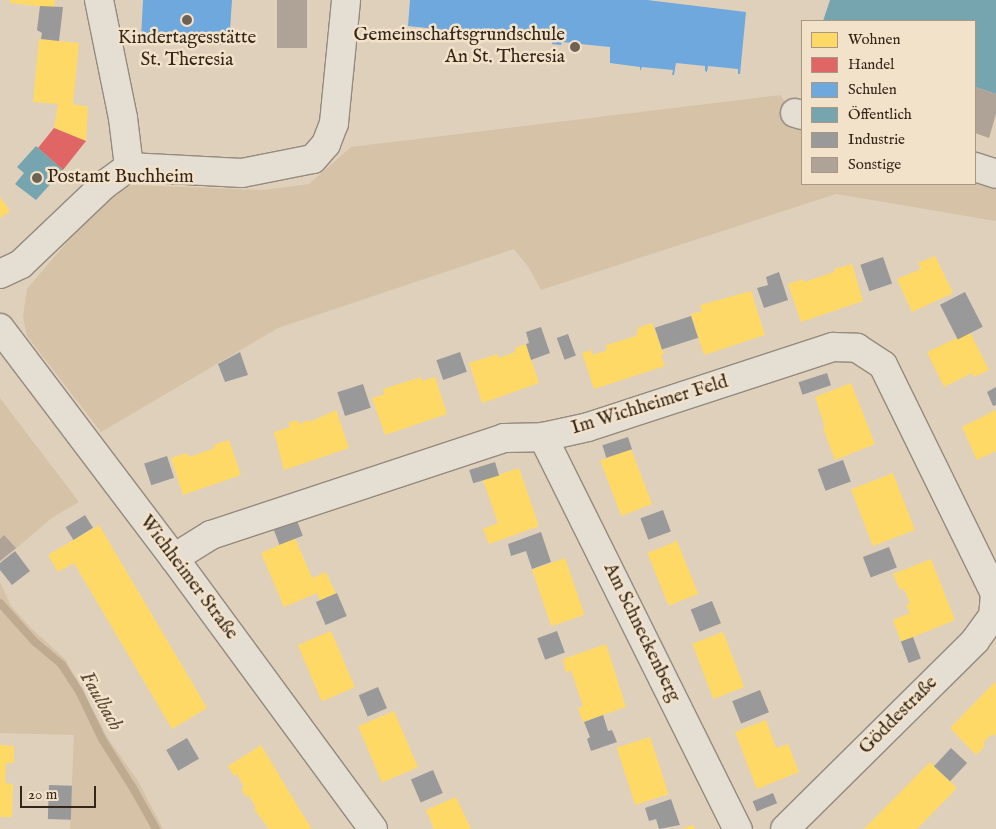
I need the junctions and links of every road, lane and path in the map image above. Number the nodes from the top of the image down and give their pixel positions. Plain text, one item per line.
1 (100, 0) edge
2 (346, 0) edge
3 (128, 167) junction
4 (976, 167) edge
5 (996, 174) edge
6 (0, 274) edge
7 (0, 328) edge
8 (543, 436) junction
9 (174, 558) junction
10 (995, 594) edge
11 (373, 829) edge
12 (738, 829) edge
13 (785, 829) edge

1 - 3 street
2 - 3 street
3 - 6 street
4 - 5 street
7 - 9 street, Wichheimer Straße
8 - 9 street, Im Wichheimer Feld
8 - 10 street, Im Wichheimer Feld
8 - 12 street, Am Schneckenberg
9 - 11 street, Wichheimer Straße
10 - 13 street, Göddestraße

